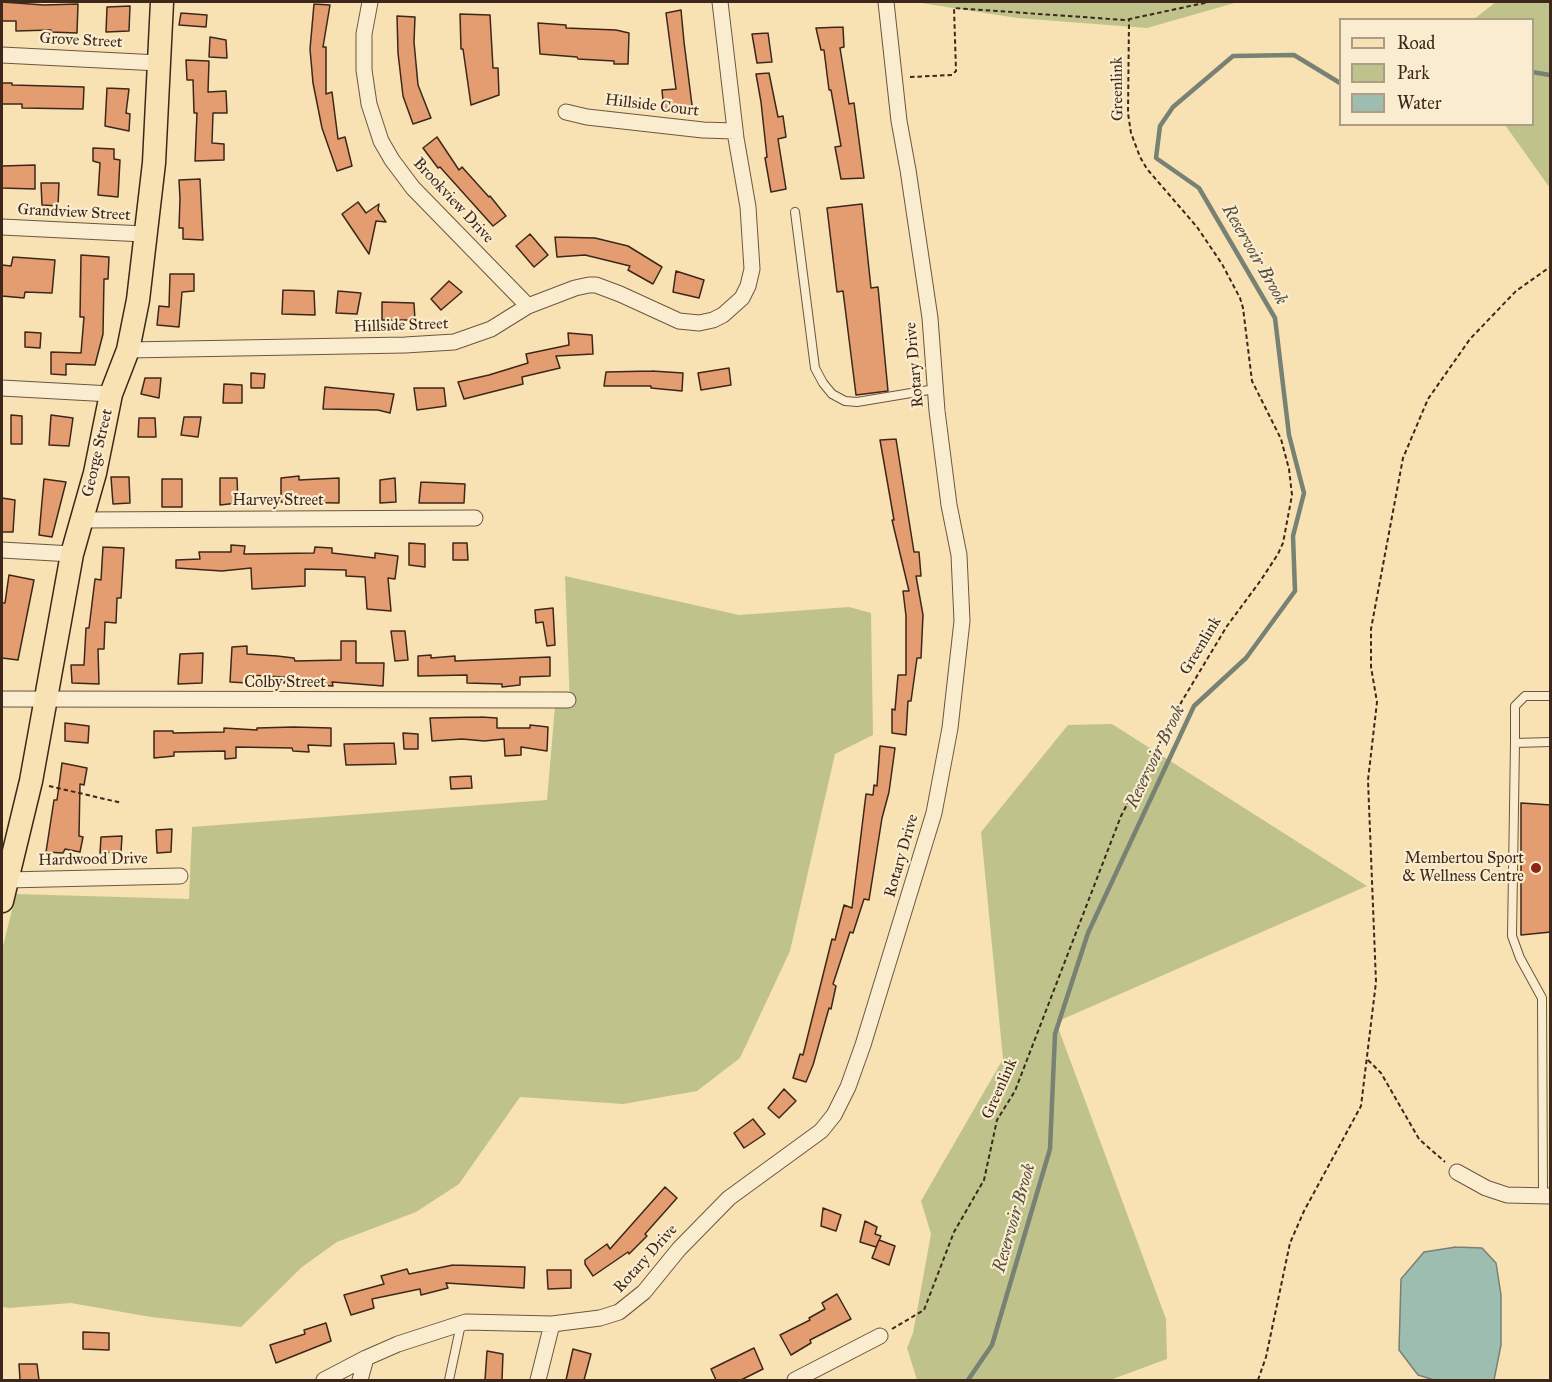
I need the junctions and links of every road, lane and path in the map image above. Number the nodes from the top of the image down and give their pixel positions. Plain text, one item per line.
1 (162, 2) edge
2 (370, 2) edge
3 (720, 2) edge
4 (886, 2) edge
5 (1209, 2) edge
6 (1129, 19) junction
7 (2, 55) edge
8 (159, 63) junction
9 (906, 76) dead end
10 (566, 112) dead end
11 (735, 131) junction
12 (795, 212) dead end
13 (2, 227) edge
14 (144, 234) junction
15 (1551, 267) edge
16 (528, 306) junction
17 (128, 350) junction
18 (2, 388) edge
19 (935, 389) junction
20 (111, 394) junction
21 (475, 518) dead end
22 (81, 520) junction
23 (2, 550) edge
24 (72, 554) junction
25 (1551, 696) edge
26 (2, 699) edge
27 (568, 700) dead end
28 (47, 701) junction
29 (1551, 742) edge
30 (1515, 743) junction
31 (31, 781) junction
32 (122, 803) dead end
33 (180, 876) dead end
34 (4, 890) edge
35 (1546, 998) edge
36 (1367, 1059) junction
37 (1547, 1144) edge
38 (1456, 1172) joint
39 (1547, 1196) edge
40 (461, 1324) junction
41 (552, 1324) junction
42 (880, 1336) joint
43 (366, 1358) junction
44 (324, 1380) edge
45 (360, 1380) edge
46 (449, 1380) edge
47 (538, 1380) edge
48 (795, 1380) edge
49 (1258, 1380) edge

1 - 8 main road, George Street
2 - 16 street, Brookview Drive
3 - 11 street, Hillside Street
4 - 19 street, Rotary Drive
5 - 6 path
6 - 9 path
6 - 42 path, Greenlink
7 - 8 street, Grove Street
8 - 14 main road, George Street
10 - 11 street, Hillside Court
11 - 16 street, Hillside Street
12 - 19 lane
13 - 14 street, Grandview Street
14 - 17 main road, George Street
15 - 36 path
16 - 17 street, Hillside Street
17 - 20 main road, George Street
18 - 20 street
19 - 41 street, Rotary Drive
20 - 22 main road, George Street
21 - 22 street, Harvey Street
22 - 24 main road, George Street
23 - 24 street
24 - 28 main road, George Street
25 - 30 lane
26 - 28 street, Colby Street
27 - 28 street, Colby Street
28 - 31 main road, George Street
29 - 30 lane
30 - 35 lane
31 - 32 path
31 - 34 main road, George Street
33 - 34 street, Hardwood Drive
35 - 37 lane
36 - 38 path
36 - 49 path
37 - 39 lane
38 - 39 street
40 - 41 street, Rotary Drive
40 - 43 street, Rotary Drive
40 - 46 lane
41 - 47 street
42 - 48 street
43 - 44 street, Rotary Drive
43 - 45 street

